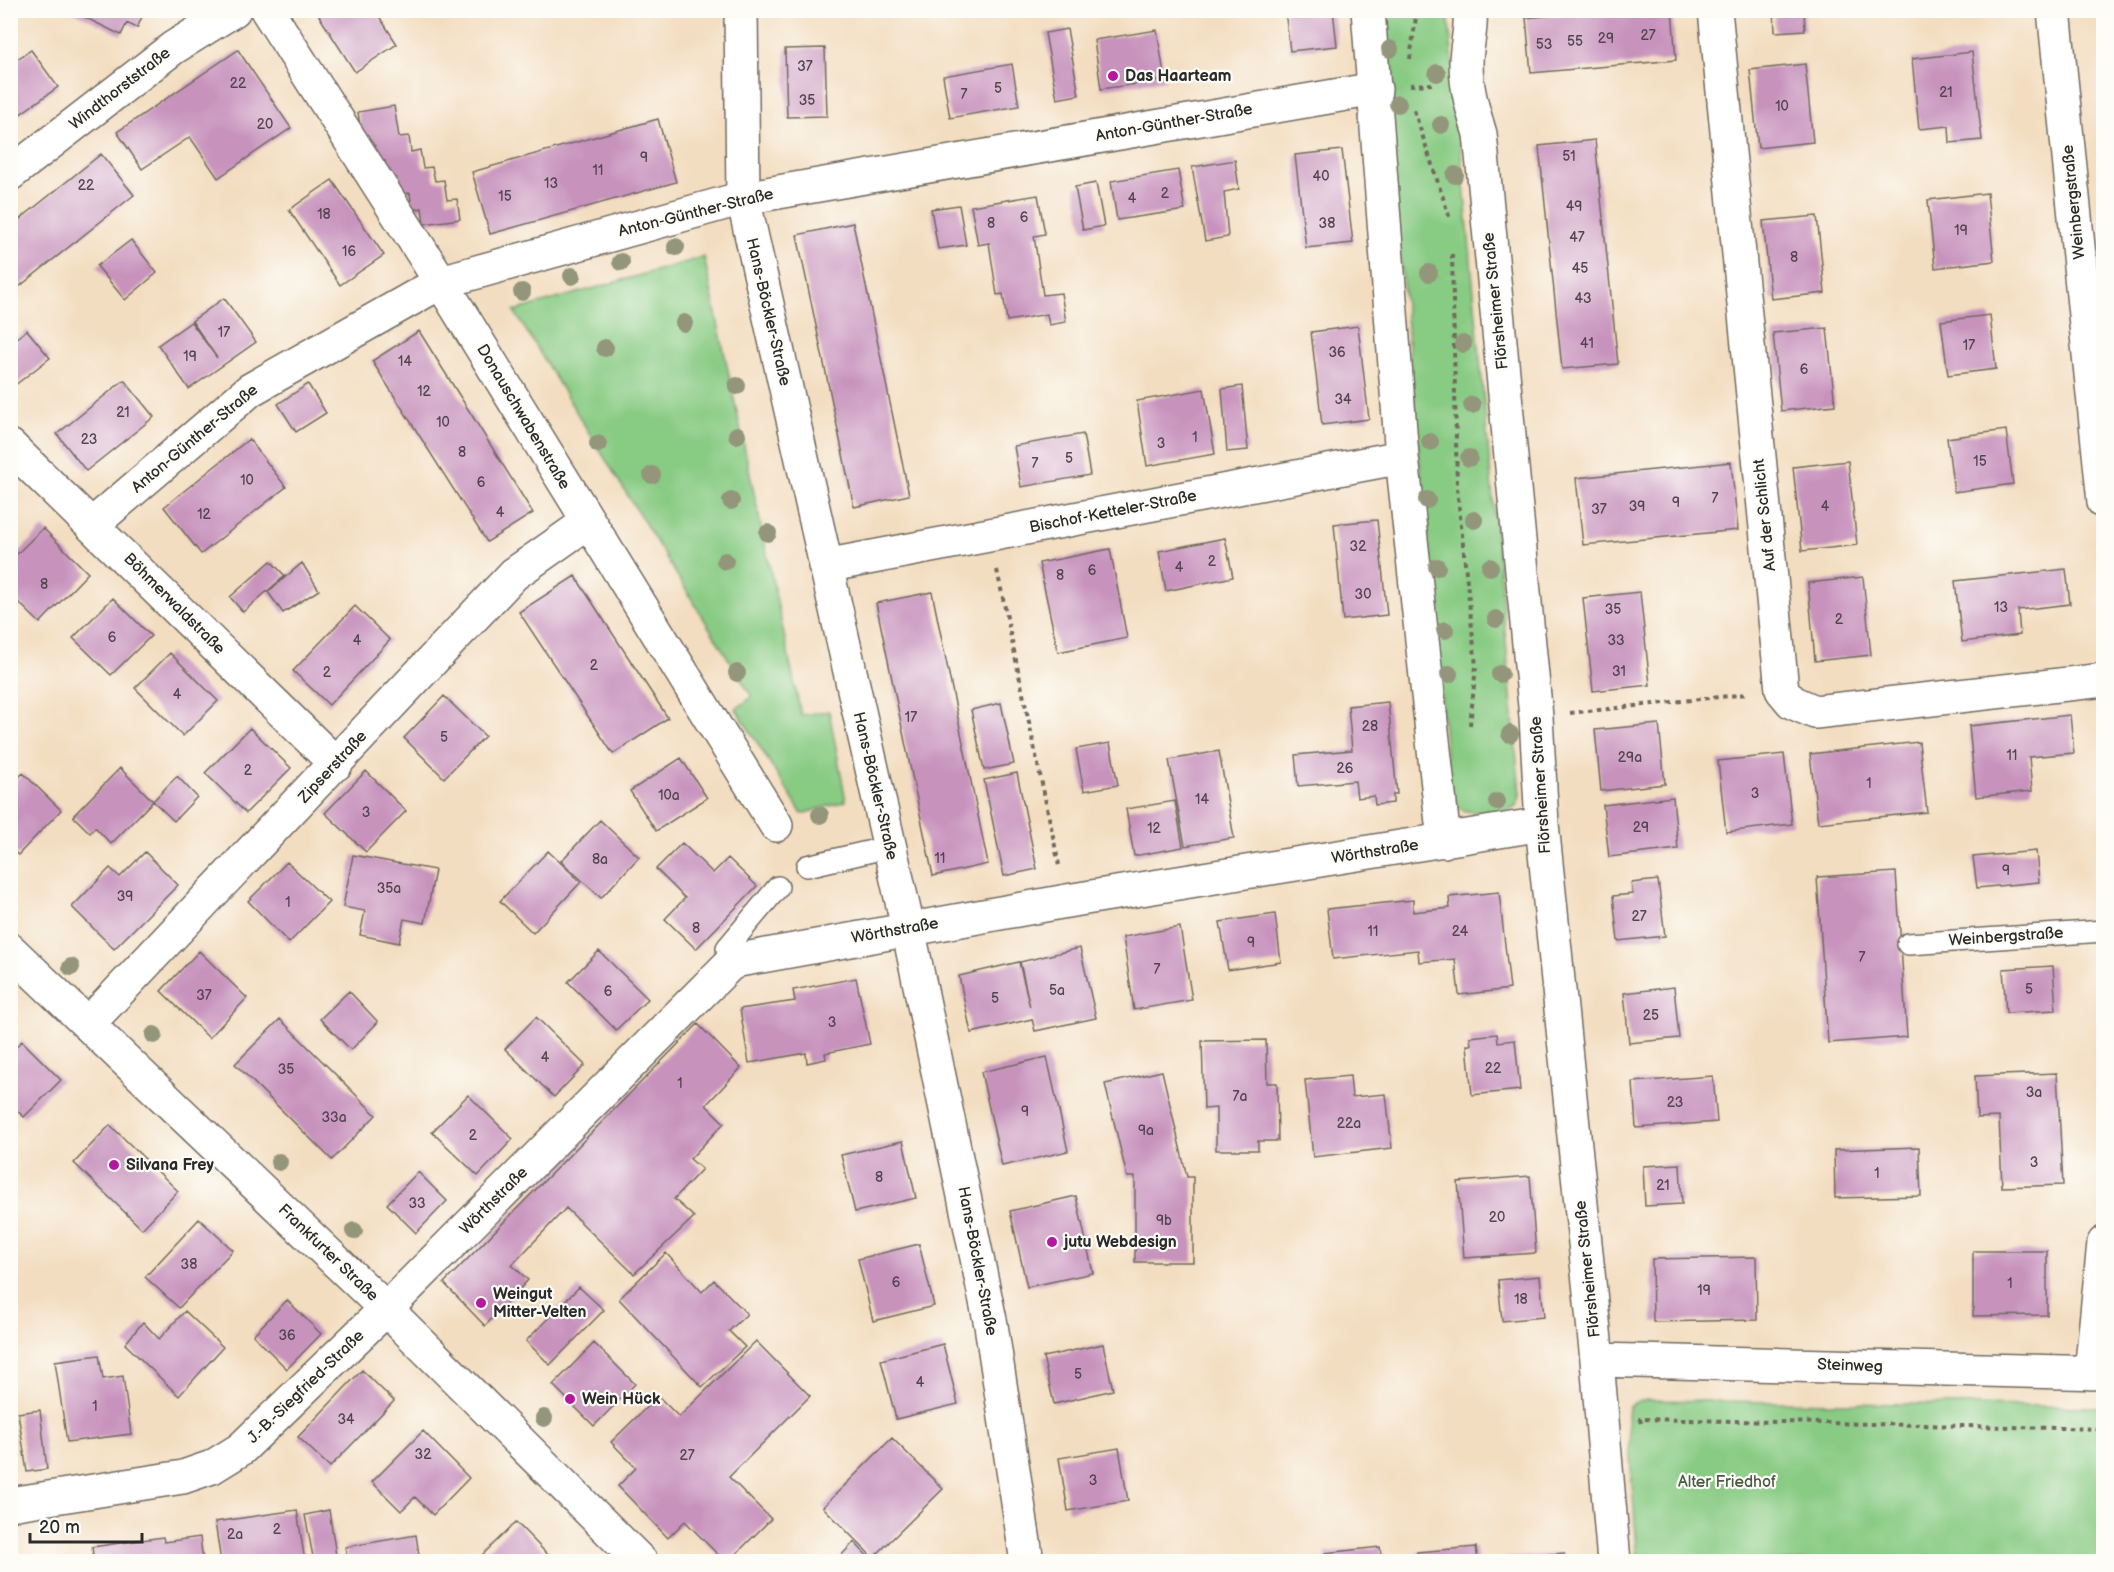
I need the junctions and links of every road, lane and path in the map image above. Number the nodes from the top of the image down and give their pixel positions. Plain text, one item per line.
1 (234, 10) edge
2 (267, 10) edge
3 (741, 10) edge
4 (1368, 10) edge
5 (1417, 10) edge
6 (1470, 10) edge
7 (1714, 10) edge
8 (2054, 10) edge
9 (1409, 64) dead end
10 (1408, 75) dead end
11 (1375, 89) junction
12 (1409, 96) dead end
13 (1413, 106) dead end
14 (10, 174) edge
15 (743, 198) junction
16 (1451, 223) dead end
17 (1452, 247) dead end
18 (441, 282) junction
19 (10, 446) edge
20 (1402, 457) junction
21 (2103, 502) edge
22 (588, 522) junction
23 (93, 524) junction
24 (989, 535) junction
25 (825, 566) junction
26 (2103, 680) edge
27 (1782, 690) junction
28 (1536, 717) junction
29 (1469, 732) dead end
30 (336, 764) junction
31 (1542, 824) junction
32 (776, 825) dead end
33 (1444, 841) junction
34 (889, 847) junction
35 (807, 866) dead end
36 (778, 886) dead end
37 (1067, 901) junction
38 (908, 928) junction
39 (2103, 931) edge
40 (1908, 944) dead end
41 (10, 950) edge
42 (729, 965) junction
43 (88, 1024) junction
44 (2103, 1243) edge
45 (386, 1308) junction
46 (1597, 1360) junction
47 (2097, 1373) edge
48 (2103, 1429) edge
49 (1641, 1431) dead end
50 (10, 1504) edge
51 (641, 1562) edge
52 (1027, 1562) edge
53 (1614, 1562) edge

1 - 14 street, Windthorststraße
2 - 18 street, Donauschwabenstraße
3 - 15 street, Hans-Böckler-Straße
4 - 11 street
5 - 9 path
6 - 28 street, Flörsheimer Straße
7 - 27 street, Auf der Schlicht
8 - 21 street, Weinbergstraße
10 - 12 path
11 - 15 street, Anton-Günther-Straße
11 - 20 street
13 - 16 path
15 - 18 street, Anton-Günther-Straße
15 - 25 street, Hans-Böckler-Straße
17 - 29 path
18 - 22 street, Donauschwabenstraße
18 - 23 street, Anton-Günther-Straße
19 - 23 street, Böhmerwaldstraße
20 - 24 street, Bischof-Ketteler-Straße
20 - 33 street
22 - 30 street, Zipserstraße
22 - 32 street, Donauschwabenstraße
23 - 30 street, Böhmerwaldstraße
24 - 25 street, Bischof-Ketteler-Straße
24 - 37 path
25 - 34 street, Hans-Böckler-Straße
26 - 27 street
27 - 28 path
28 - 31 street, Flörsheimer Straße
30 - 43 street, Zipserstraße
31 - 33 street, Wörthstraße
31 - 46 street, Flörsheimer Straße
33 - 37 street, Wörthstraße
34 - 35 lane
34 - 38 street, Hans-Böckler-Straße
36 - 42 lane
37 - 38 street, Wörthstraße
38 - 42 street, Wörthstraße
38 - 52 street, Hans-Böckler-Straße
39 - 40 lane, Weinbergstraße
41 - 43 street, Frankfurter Straße
42 - 45 street, Wörthstraße
43 - 45 street, Frankfurter Straße
44 - 47 street
45 - 50 street, J.-B.-Siegfried-Straße
45 - 51 street, Frankfurter Straße
46 - 47 street, Steinweg
46 - 53 street, Flörsheimer Straße
48 - 49 path

